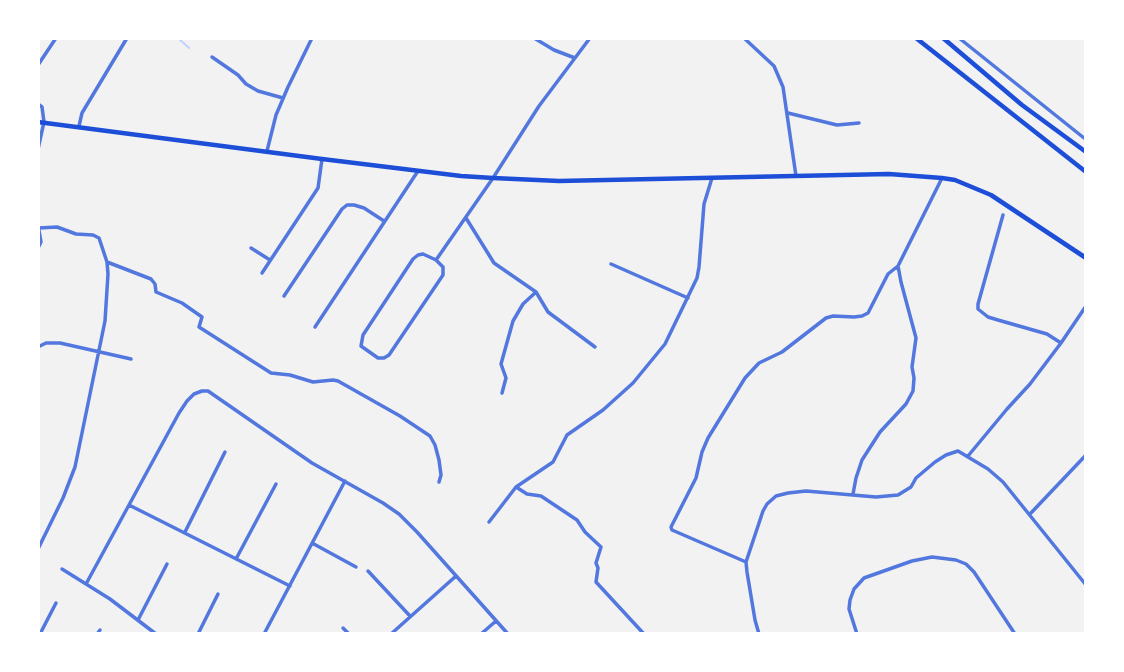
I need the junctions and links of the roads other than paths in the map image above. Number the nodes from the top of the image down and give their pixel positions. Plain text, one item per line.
1 (56, 38) edge
2 (127, 38) edge
3 (312, 38) edge
4 (534, 38) edge
5 (590, 38) edge
6 (744, 38) edge
7 (916, 38) edge
8 (943, 38) edge
9 (959, 38) edge
10 (212, 57) dead end
11 (575, 58) junction
12 (38, 65) edge
13 (283, 99) junction
14 (38, 104) edge
15 (788, 113) junction
16 (41, 122) edge
17 (859, 123) dead end
18 (79, 126) junction
19 (1085, 137) edge
20 (1078, 147) junction
21 (38, 149) edge
22 (267, 151) junction
23 (1086, 152) edge
24 (322, 159) junction
25 (419, 171) junction
26 (1086, 172) edge
27 (796, 176) junction
28 (493, 178) junction
29 (712, 178) junction
30 (942, 178) junction
31 (1003, 215) dead end
32 (466, 218) junction
33 (385, 222) junction
34 (39, 226) edge
35 (251, 247) dead end
36 (38, 248) edge
37 (1086, 258) edge
38 (270, 260) junction
39 (436, 260) junction
40 (107, 262) junction
41 (611, 264) dead end
42 (898, 266) junction
43 (262, 273) dead end
44 (536, 292) junction
45 (284, 296) dead end
46 (688, 298) junction
47 (1086, 306) edge
48 (315, 327) dead end
49 (1061, 343) junction
50 (38, 347) edge
51 (595, 347) dead end
52 (98, 352) junction
53 (131, 359) dead end
54 (502, 393) dead end
55 (225, 452) dead end
56 (1086, 454) edge
57 (968, 456) junction
58 (345, 481) junction
59 (439, 482) dead end
60 (276, 484) dead end
61 (516, 487) junction
62 (853, 495) junction
63 (129, 505) junction
64 (1030, 514) junction
65 (489, 522) dead end
66 (185, 532) junction
67 (312, 542) junction
68 (38, 550) edge
69 (236, 559) junction
70 (747, 562) junction
71 (167, 564) dead end
72 (356, 567) dead end
73 (62, 569) dead end
74 (368, 571) dead end
75 (456, 576) junction
76 (86, 584) junction
77 (1086, 585) edge
78 (290, 586) junction
79 (218, 594) dead end
80 (56, 603) dead end
81 (410, 617) junction
82 (138, 620) junction
83 (496, 621) junction
84 (343, 628) dead end
85 (1012, 633) edge
86 (40, 634) edge
87 (156, 634) edge
88 (198, 634) edge
89 (264, 634) edge
90 (349, 634) edge
91 (391, 634) edge
92 (481, 634) edge
93 (508, 634) edge
94 (644, 634) edge
95 (759, 634) edge
96 (857, 634) edge

1 - 12 street
2 - 18 street
3 - 13 street
4 - 11 street
5 - 11 street
6 - 15 street
7 - 26 main road
8 - 20 main road
9 - 19 street
10 - 13 street
11 - 28 street
13 - 22 street
14 - 16 street
15 - 17 street
15 - 27 street
16 - 18 main road
16 - 21 street
18 - 22 main road
19 - 20 street
20 - 23 main road
22 - 24 main road
24 - 25 main road
24 - 38 street
25 - 28 main road
25 - 33 street
27 - 29 main road
27 - 30 main road
28 - 29 main road
28 - 32 street
29 - 46 street
30 - 37 main road
30 - 42 street
31 - 49 street
32 - 39 street
32 - 44 street
33 - 45 street
33 - 48 street
34 - 36 street
34 - 40 street
35 - 38 street
38 - 43 street
39 - 39 street
40 - 52 street
40 - 59 street
41 - 46 street
42 - 62 street
42 - 70 street
44 - 51 street
44 - 54 street
46 - 61 street
47 - 49 street
49 - 57 street
50 - 52 street
52 - 53 street
52 - 68 street
55 - 66 street
56 - 64 street
57 - 62 street
57 - 64 street
58 - 63 street
58 - 67 street
58 - 75 street
60 - 69 street
61 - 65 street
61 - 94 street
62 - 70 street
63 - 66 street
63 - 76 street
64 - 77 street
66 - 69 street
67 - 72 street
67 - 78 street
69 - 78 street
70 - 95 street
71 - 82 street
73 - 76 street
74 - 81 street
75 - 81 street
75 - 83 street
76 - 82 street
78 - 89 street
79 - 88 street
80 - 86 street
81 - 91 street
82 - 87 street
83 - 92 street
83 - 93 street
84 - 90 street
85 - 96 street

